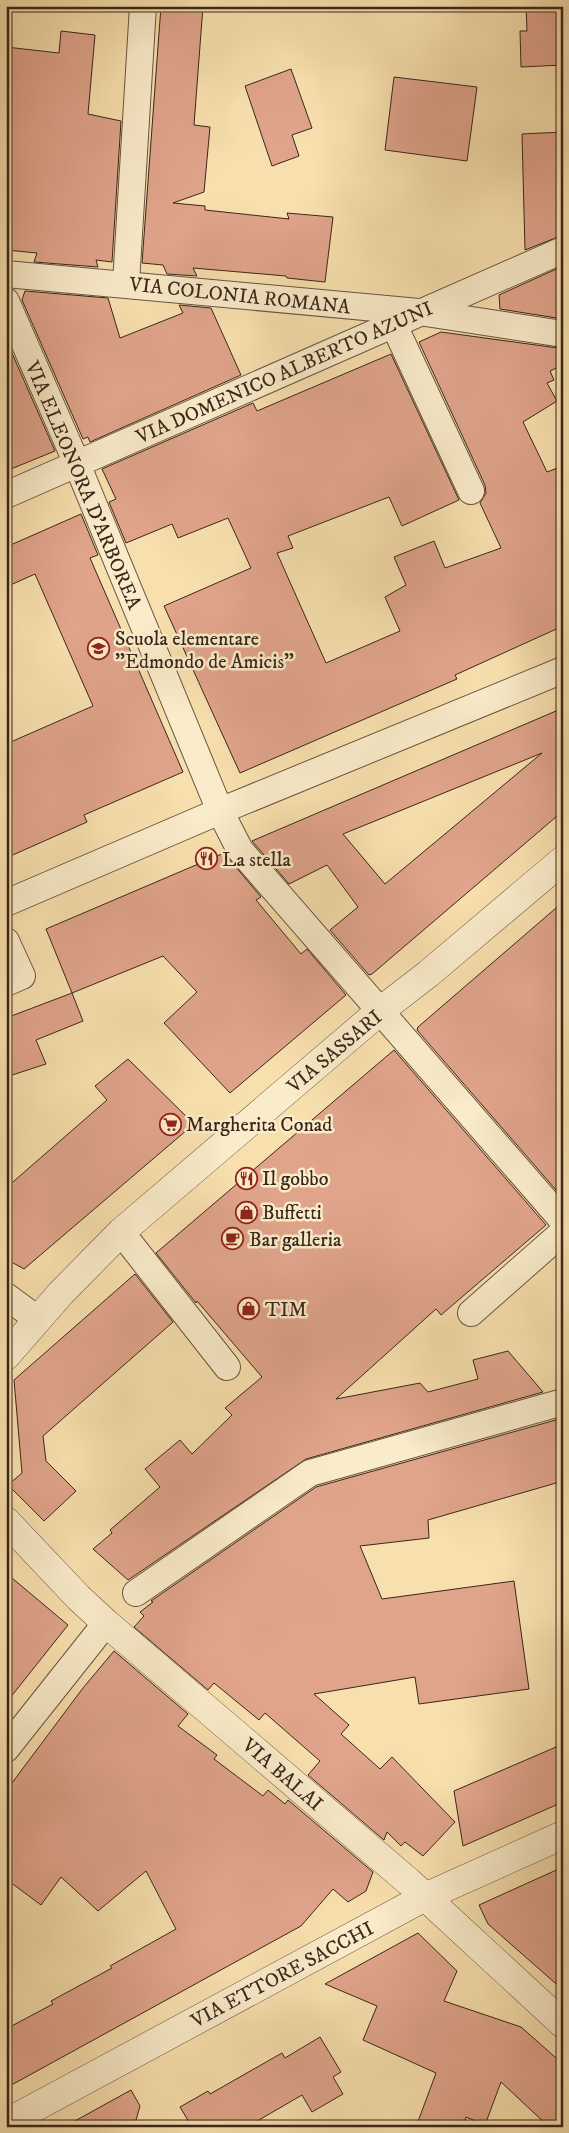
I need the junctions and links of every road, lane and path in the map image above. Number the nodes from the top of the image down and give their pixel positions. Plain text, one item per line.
1 (143, 6) edge
2 (563, 250) edge
3 (6, 274) edge
4 (126, 283) junction
5 (6, 301) edge
6 (420, 312) junction
7 (391, 316) junction
8 (563, 334) edge
9 (77, 464) junction
10 (471, 491) dead end
11 (6, 495) edge
12 (563, 670) edge
13 (220, 811) junction
14 (563, 860) edge
15 (6, 903) edge
16 (6, 941) edge
17 (6, 983) edge
18 (380, 1011) junction
19 (563, 1221) edge
20 (121, 1232) junction
21 (563, 1232) edge
22 (6, 1296) edge
23 (471, 1313) dead end
24 (37, 1319) junction
25 (6, 1356) edge
26 (227, 1367) dead end
27 (563, 1402) edge
28 (6, 1521) edge
29 (136, 1593) dead end
30 (106, 1623) junction
31 (6, 1750) edge
32 (563, 1835) edge
33 (425, 1897) junction
34 (563, 2024) edge
35 (6, 2123) edge

1 - 4 street
2 - 6 street, VIA DOMENICO ALBERTO AZUNI
3 - 4 street, VIA COLONIA ROMANA
4 - 7 street, VIA COLONIA ROMANA
5 - 9 street, VIA ELEONORA D'ARBOREA
6 - 7 street, VIA DOMENICO ALBERTO AZUNI
6 - 8 street
7 - 9 street, VIA DOMENICO ALBERTO AZUNI
7 - 10 street
9 - 11 street, VIA DOMENICO ALBERTO AZUNI
9 - 13 street, VIA ELEONORA D'ARBOREA
12 - 13 street
13 - 15 street
13 - 18 street, VIA ELEONORA D'ARBOREA
14 - 18 street, VIA SASSARI
16 - 17 street
18 - 19 street, VIA ELEONORA D'ARBOREA
18 - 20 street, VIA SASSARI
20 - 24 street, VIA SASSARI
20 - 26 street
21 - 23 street
22 - 24 street
24 - 25 street, VIA SASSARI
27 - 29 street
28 - 30 street, VIA BALAI
30 - 31 street
30 - 33 street, VIA BALAI
32 - 33 street, VIA ETTORE SACCHI
33 - 34 street, VIA BALAI
33 - 35 street, VIA ETTORE SACCHI

